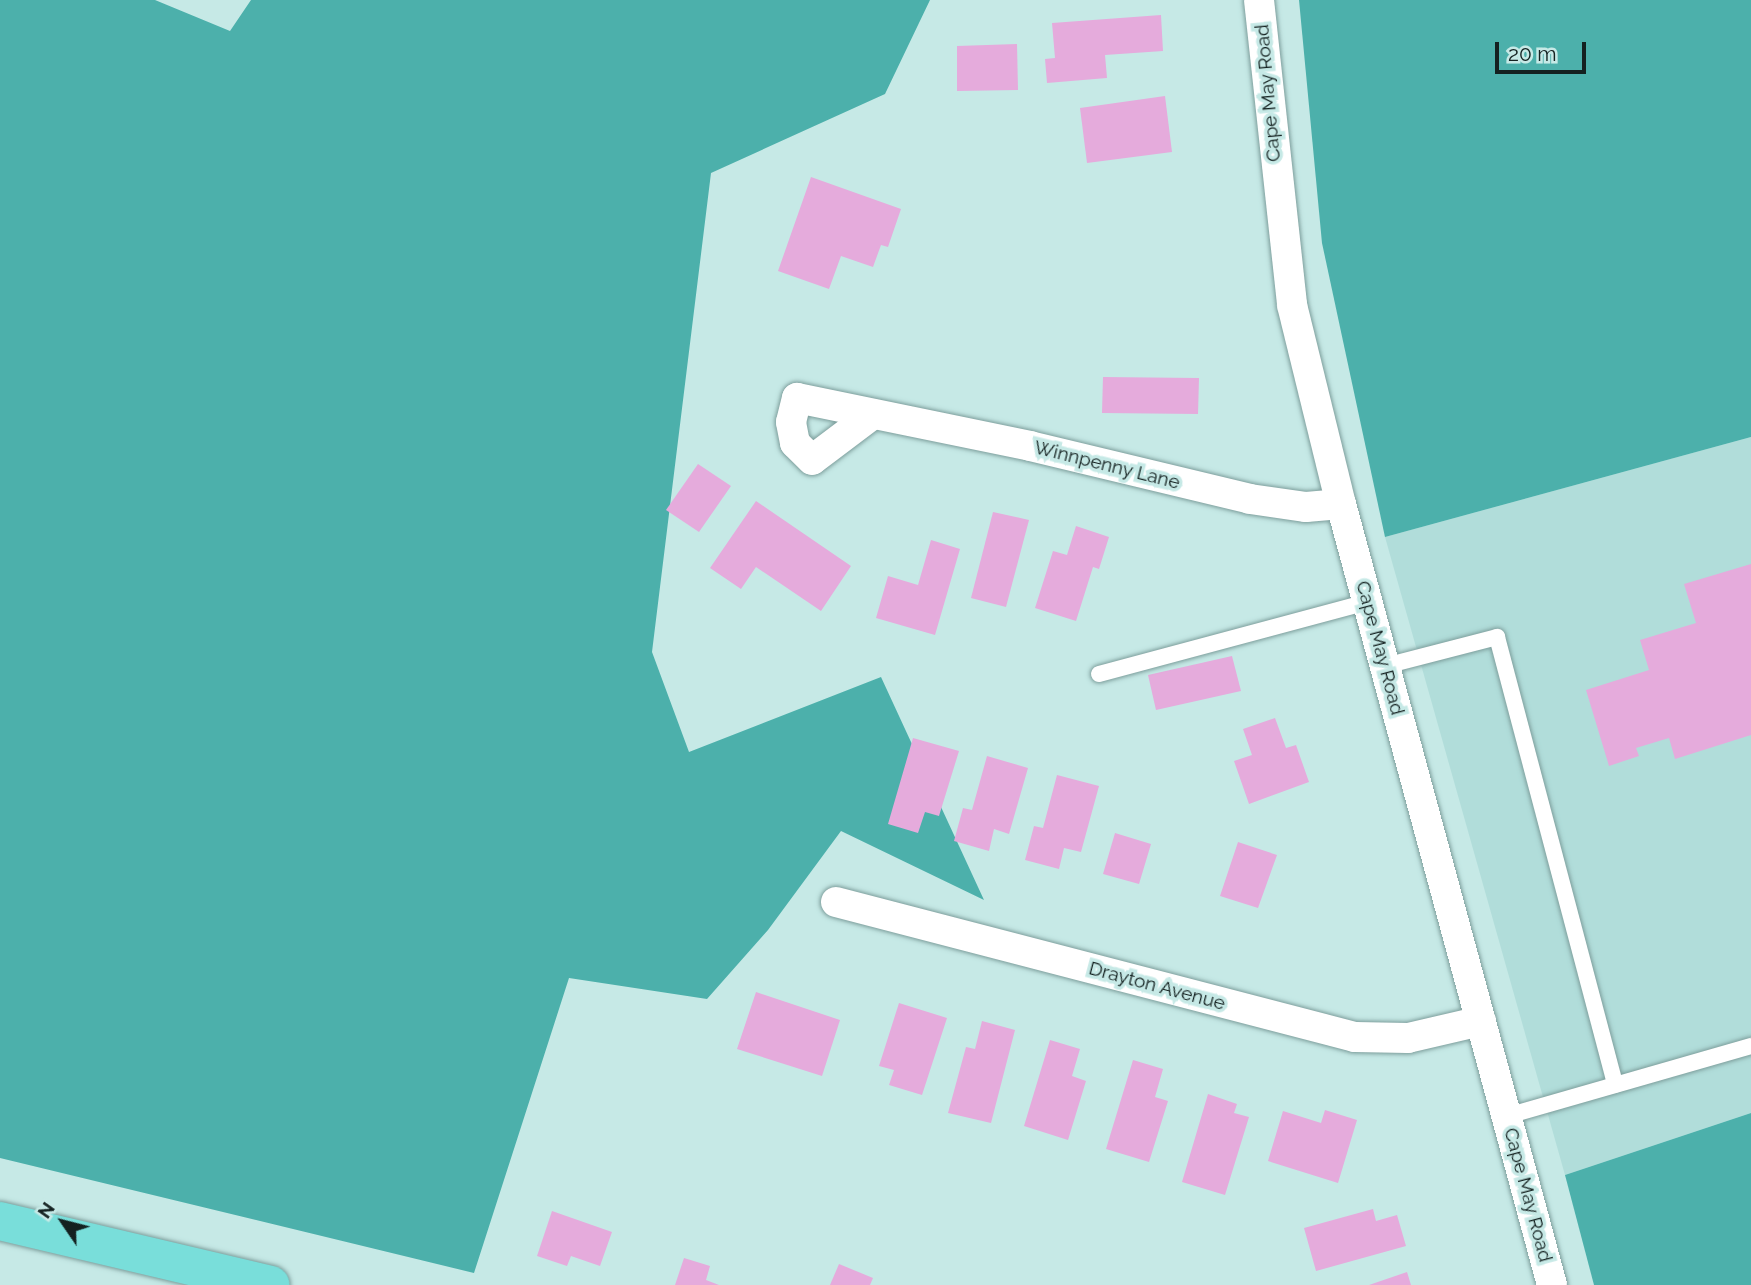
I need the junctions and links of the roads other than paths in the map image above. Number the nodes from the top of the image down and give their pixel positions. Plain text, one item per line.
1 (1259, 0) edge
2 (873, 414) dead end
3 (1341, 504) junction
4 (1367, 602) junction
5 (1385, 666) junction
6 (1099, 674) dead end
7 (836, 902) dead end
8 (1481, 1021) junction
9 (1751, 1046) edge
10 (1615, 1085) junction
11 (1507, 1115) junction
12 (0, 1221) edge
13 (271, 1285) edge
14 (1552, 1285) edge

1 - 3 street, Cape May Road
2 - 3 street, Winnpenny Lane
3 - 4 street, Cape May Road
4 - 5 street, Cape May Road
4 - 6 lane
5 - 8 street, Cape May Road
5 - 10 lane
7 - 8 street, Drayton Avenue
8 - 11 street, Cape May Road
9 - 10 lane
10 - 11 lane
11 - 14 street, Cape May Road
12 - 13 main road

